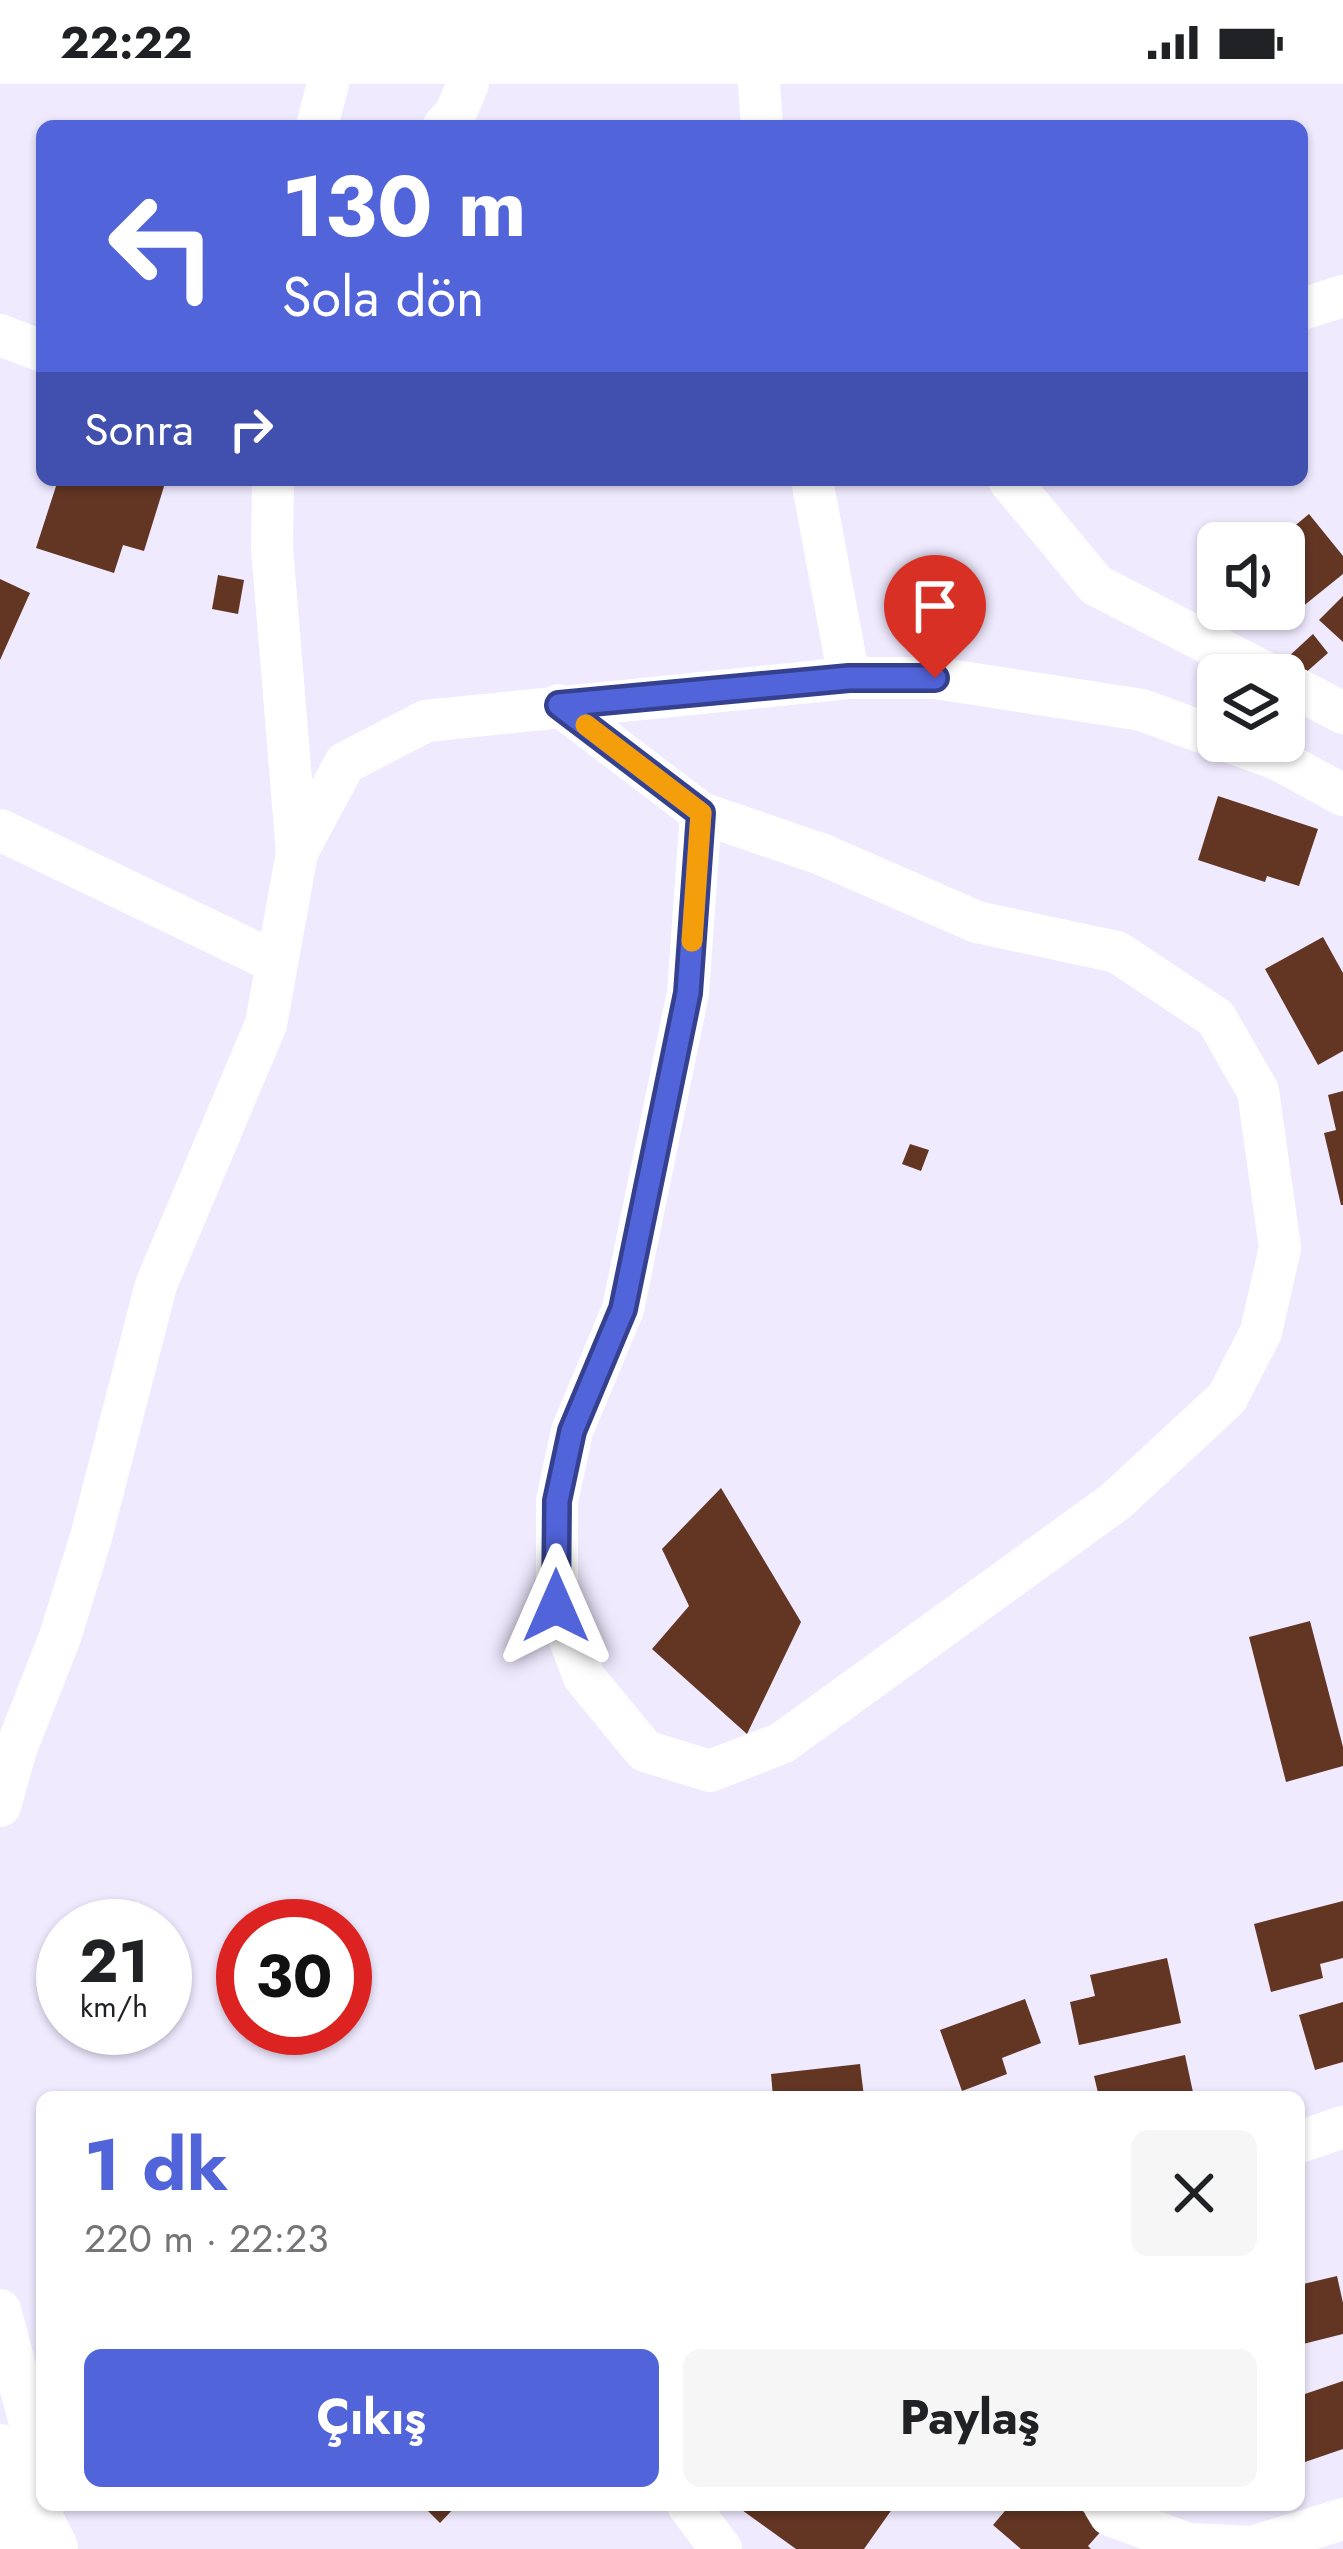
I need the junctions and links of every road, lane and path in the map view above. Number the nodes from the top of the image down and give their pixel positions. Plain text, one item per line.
1 (328, 84) edge
2 (468, 84) edge
3 (759, 84) edge
4 (319, 120) edge
5 (449, 120) edge
6 (761, 120) edge
7 (1343, 296) edge
8 (1308, 307) edge
9 (0, 335) edge
10 (36, 349) edge
11 (274, 486) edge
12 (813, 486) edge
13 (1014, 486) edge
14 (1229, 654) edge
15 (849, 678) junction
16 (1305, 693) edge
17 (559, 705) junction
18 (1343, 712) edge
19 (1197, 730) edge
20 (1281, 762) edge
21 (1343, 795) edge
22 (701, 813) junction
23 (0, 830) edge
24 (297, 853) junction
25 (277, 964) junction
26 (0, 1806) edge
27 (1343, 2127) edge
28 (1305, 2140) edge
29 (0, 2310) edge
30 (36, 2445) edge
31 (0, 2454) edge
32 (52, 2511) edge
33 (692, 2511) edge
34 (1108, 2511) edge
35 (1343, 2519) edge
36 (0, 2533) edge
37 (16, 2549) edge
38 (48, 2549) edge
39 (62, 2549) edge
40 (721, 2549) edge

1 - 4 street
2 - 5 street
3 - 6 street
7 - 8 street
9 - 10 street
11 - 24 street
12 - 15 street
13 - 14 street
15 - 17 street
15 - 19 street
16 - 18 street
17 - 22 street
17 - 24 street
20 - 21 street
22 - 22 street
23 - 25 street
24 - 25 street
25 - 26 street
27 - 28 street
29 - 30 street
31 - 38 street
32 - 39 street
33 - 40 street
34 - 35 street
36 - 37 street

